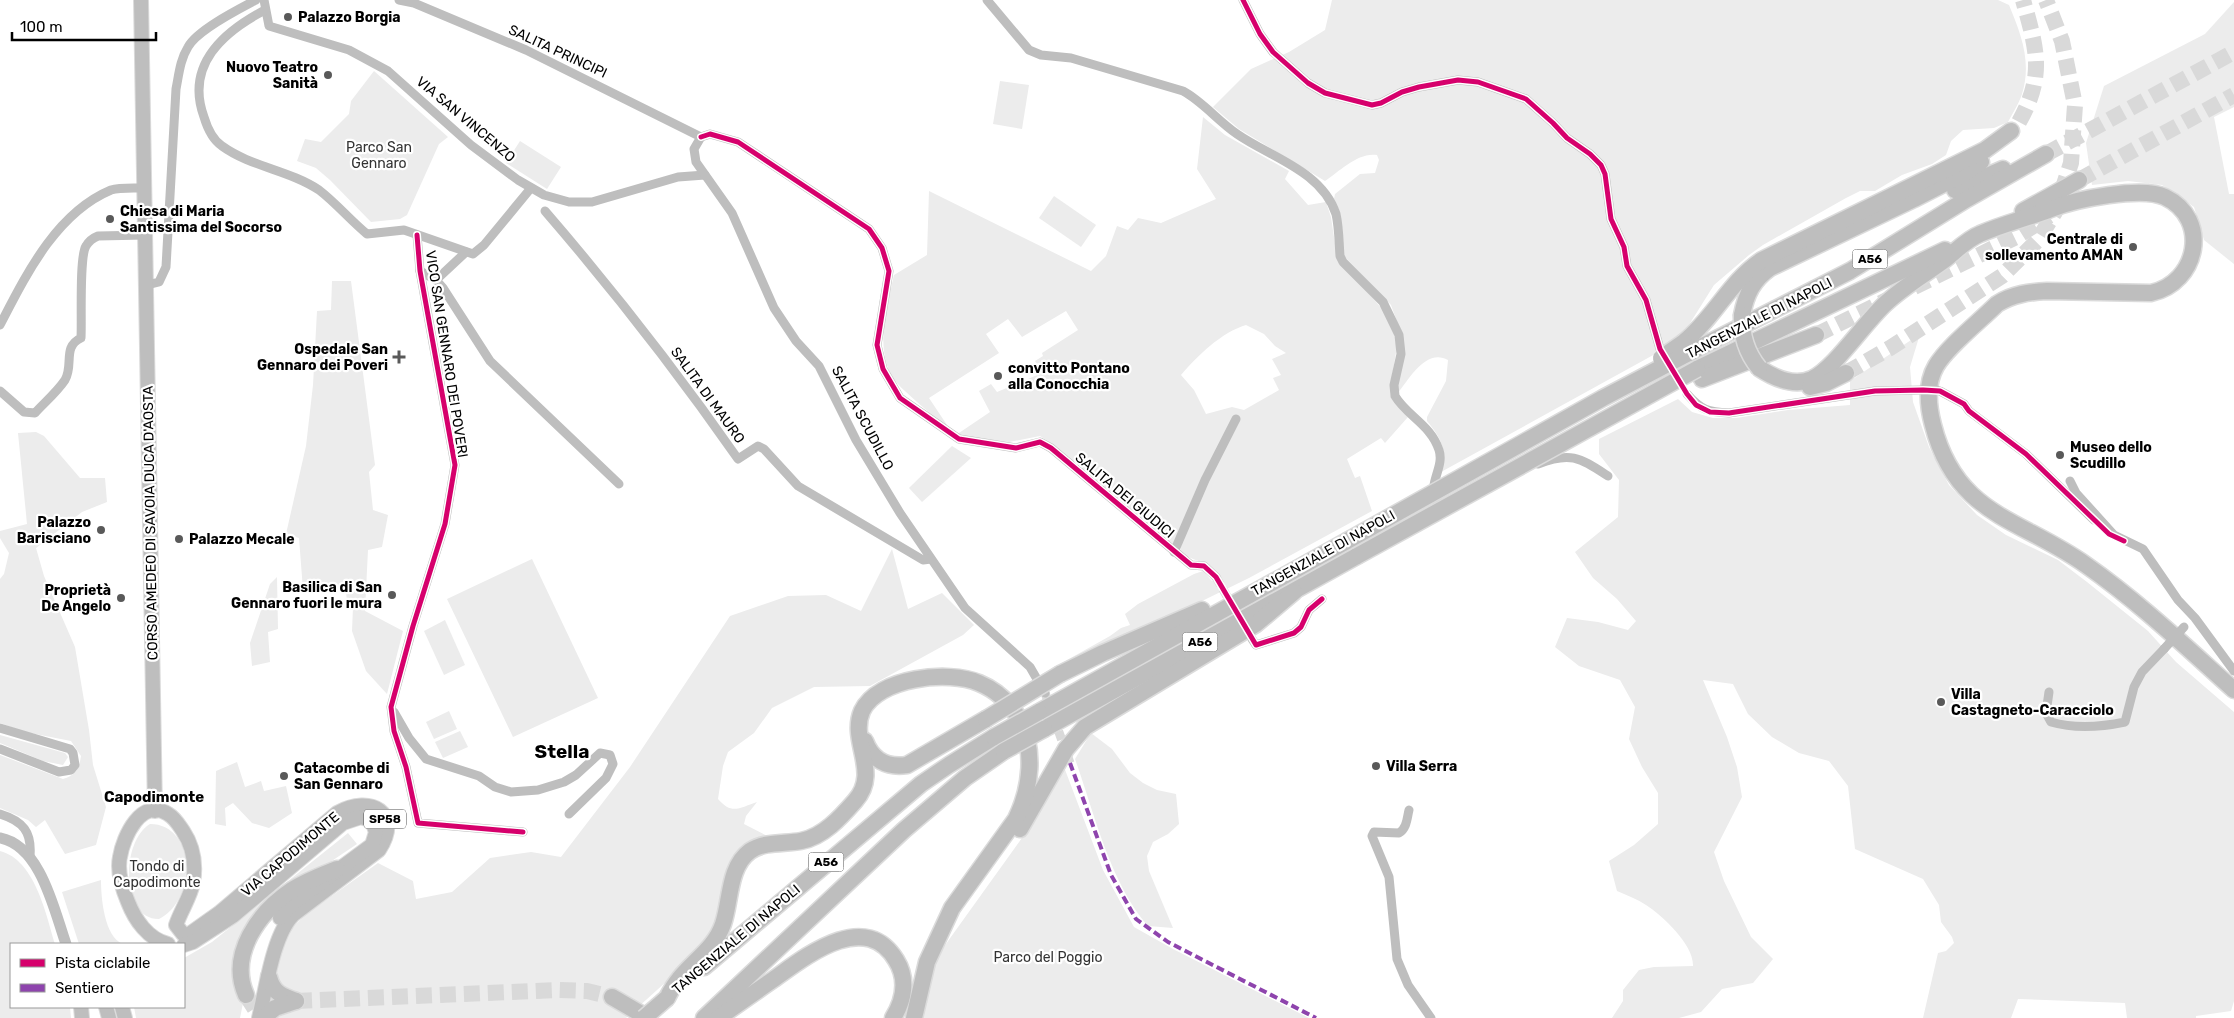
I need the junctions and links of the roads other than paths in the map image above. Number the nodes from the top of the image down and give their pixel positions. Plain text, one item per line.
1 (140, 0) edge
2 (256, 0) edge
3 (264, 0) edge
4 (399, 0) edge
5 (987, 0) edge
6 (1243, 0) edge
7 (265, 10) junction
8 (701, 137) junction
9 (705, 175) junction
10 (2079, 180) tunnel mouth
11 (145, 188) junction
12 (531, 188) junction
13 (545, 212) dead end
14 (1978, 234) junction
15 (146, 235) junction
16 (417, 235) junction
17 (469, 253) junction
18 (420, 271) junction
19 (436, 280) junction
20 (147, 285) junction
21 (1742, 315) junction
22 (0, 325) edge
23 (1816, 335) tunnel mouth
24 (1686, 348) junction
25 (1660, 349) dead end
26 (1759, 368) junction
27 (1846, 373) tunnel mouth
28 (1699, 374) junction
29 (1923, 390) dead end
30 (1936, 390) dead end
31 (0, 391) edge
32 (1687, 394) dead end
33 (1236, 419) dead end
34 (1608, 476) dead end
35 (2070, 481) dead end
36 (619, 484) dead end
37 (2124, 541) junction
38 (1174, 552) junction
39 (931, 559) junction
40 (1216, 577) tunnel mouth
41 (1271, 582) junction
42 (1294, 592) junction
43 (1322, 599) dead end
44 (2195, 618) junction
45 (1252, 639) dead end
46 (2234, 672) edge
47 (2234, 690) edge
48 (2049, 692) dead end
49 (1045, 694) tunnel mouth
50 (391, 707) junction
51 (0, 728) edge
52 (0, 749) edge
53 (1409, 810) dead end
54 (155, 811) junction
55 (0, 814) edge
56 (569, 814) dead end
57 (523, 832) dead end
58 (0, 838) edge
59 (30, 856) junction
60 (337, 869) junction
61 (188, 941) edge
62 (66, 943) edge
63 (165, 943) edge
64 (787, 953) dead end
65 (927, 962) junction
66 (269, 977) junction
67 (741, 984) junction
68 (246, 995) tunnel mouth
69 (612, 997) tunnel mouth
70 (667, 998) junction
71 (643, 1017) edge
72 (249, 1018) edge
73 (259, 1018) edge
74 (263, 1018) edge
75 (704, 1018) edge
76 (718, 1018) edge
77 (894, 1018) edge
78 (906, 1018) edge
79 (914, 1018) edge
80 (1431, 1018) edge

1 - 11 main road, CORSO AMEDEO DI SAVOIA DUCA D'AOSTA
2 - 20 street
3 - 7 street, VIA SAN VINCENZO
4 - 8 street, SALITA PRINCIPI
5 - 34 street
6 - 25 street
7 - 12 street, VIA SAN VINCENZO
7 - 16 street
8 - 9 street, SALITA SCUDILLO
8 - 38 street, SALITA DEI GIUDICI
9 - 12 street, VIA SAN VINCENZO
9 - 39 street, SALITA SCUDILLO
10 - 14 highway, TANGENZIALE DI NAPOLI / A56
11 - 15 main road, CORSO AMEDEO DI SAVOIA DUCA D'AOSTA
11 - 22 street
12 - 17 street
13 - 39 street, SALITA DI MAURO
14 - 26 highway
14 - 28 highway, TANGENZIALE DI NAPOLI / A56
14 - 47 highway
15 - 20 main road, CORSO AMEDEO DI SAVOIA DUCA D'AOSTA
15 - 31 street
16 - 17 street
16 - 18 street, VICO SAN GENNARO DEI POVERI
17 - 19 street
18 - 19 street
18 - 50 street, VICO SAN GENNARO DEI POVERI
19 - 36 street
20 - 54 main road, CORSO AMEDEO DI SAVOIA DUCA D'AOSTA
21 - 24 highway
21 - 24 highway, TANGENZIALE DI NAPOLI / A56
21 - 26 highway, bridge
23 - 28 highway
24 - 41 highway, TANGENZIALE DI NAPOLI / A56, bridge
26 - 27 highway
28 - 42 highway, TANGENZIALE DI NAPOLI / A56, bridge
29 - 32 street
30 - 37 street
33 - 38 street
35 - 37 street
37 - 44 street
38 - 40 street, SALITA DEI GIUDICI
39 - 49 street, SALITA SCUDILLO
41 - 70 highway, TANGENZIALE DI NAPOLI / A56, bridge
41 - 78 highway, bridge
42 - 65 highway
42 - 67 highway, TANGENZIALE DI NAPOLI / A56, bridge
43 - 45 street
44 - 46 street
44 - 48 street, bridge
50 - 56 street
50 - 57 street
51 - 52 street
53 - 80 street
54 - 61 main road
54 - 63 main road
55 - 59 street
58 - 59 street
59 - 62 street
60 - 61 main road, VIA CAPODIMONTE / SP58
60 - 68 highway
60 - 72 main road, VIA CAPODIMONTE / SP58
61 - 66 main road, VIA CAPODIMONTE / SP58
64 - 67 highway
65 - 70 highway
65 - 79 highway
66 - 73 main road, VIA CAPODIMONTE / SP58
66 - 74 highway
67 - 75 highway, TANGENZIALE DI NAPOLI / A56
69 - 71 highway
70 - 71 highway, TANGENZIALE DI NAPOLI / A56, bridge
76 - 77 highway

